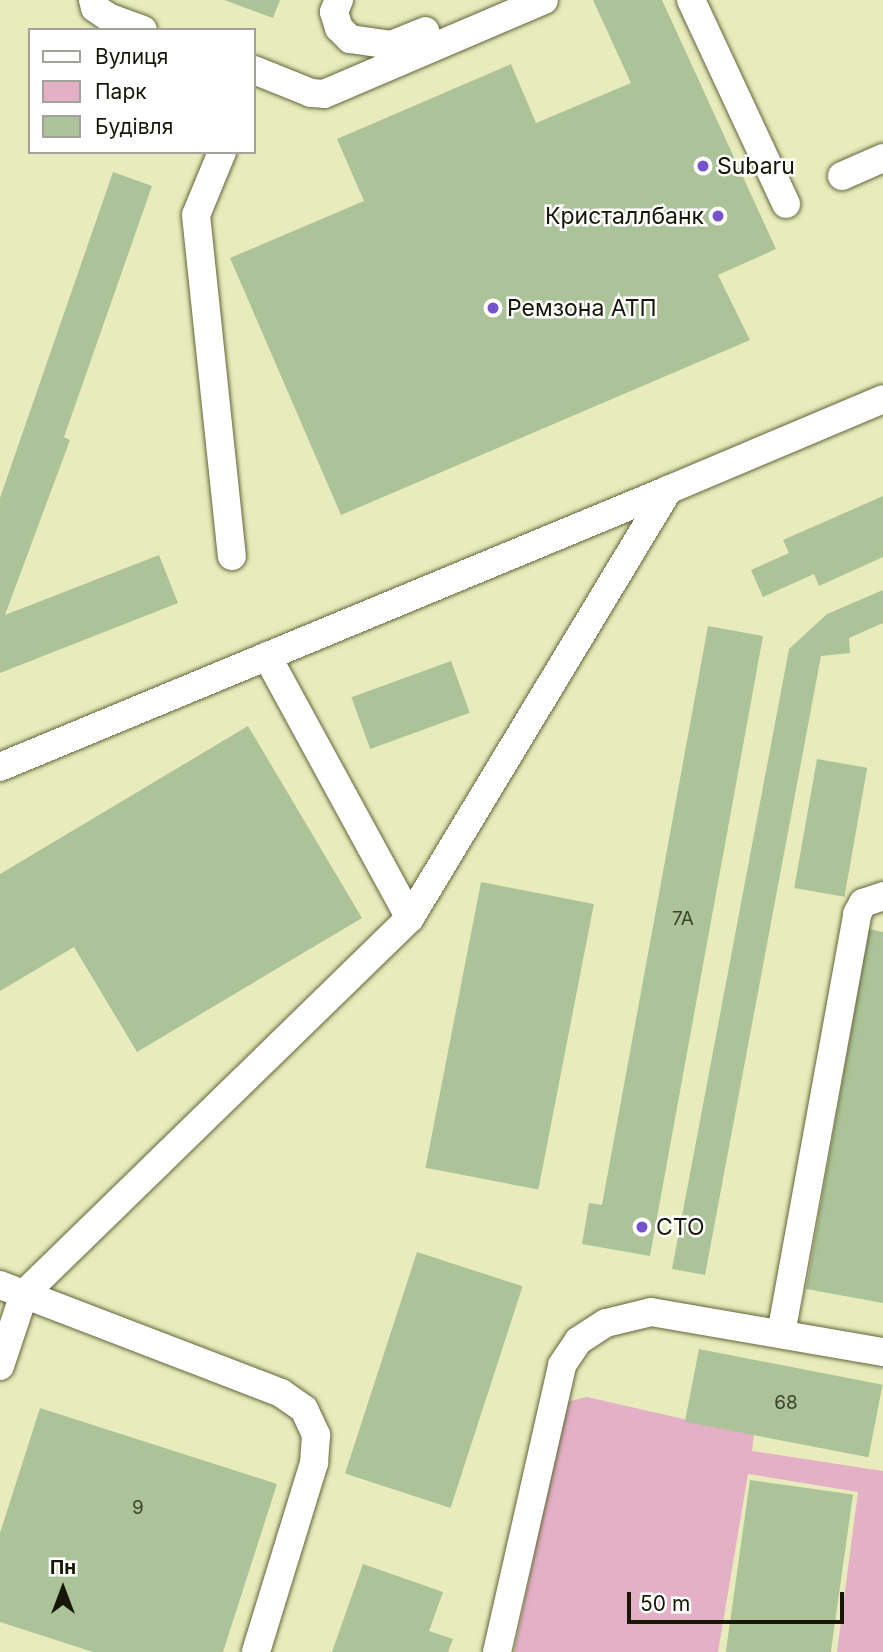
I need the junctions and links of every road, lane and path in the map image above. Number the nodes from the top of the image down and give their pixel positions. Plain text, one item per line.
1 (93, 0) edge
2 (339, 0) edge
3 (499, 0) edge
4 (544, 0) edge
5 (691, 0) edge
6 (138, 28) edge
7 (256, 72) edge
8 (221, 154) edge
9 (883, 158) edge
10 (842, 176) dead end
11 (786, 204) dead end
12 (883, 399) edge
13 (668, 491) junction
14 (232, 556) dead end
15 (267, 656) junction
16 (0, 767) edge
17 (883, 895) edge
18 (410, 918) junction
19 (12, 1289) edge
20 (781, 1334) junction
21 (883, 1352) edge
22 (0, 1366) edge
23 (256, 1652) edge
24 (497, 1652) edge

1 - 6 lane
2 - 3 lane
4 - 7 lane
5 - 11 lane
8 - 14 lane
9 - 10 lane
12 - 13 lane
13 - 15 lane
13 - 18 lane
15 - 16 lane
15 - 18 lane
17 - 20 lane
18 - 19 lane
19 - 22 lane
19 - 23 lane
20 - 21 lane
20 - 24 lane

